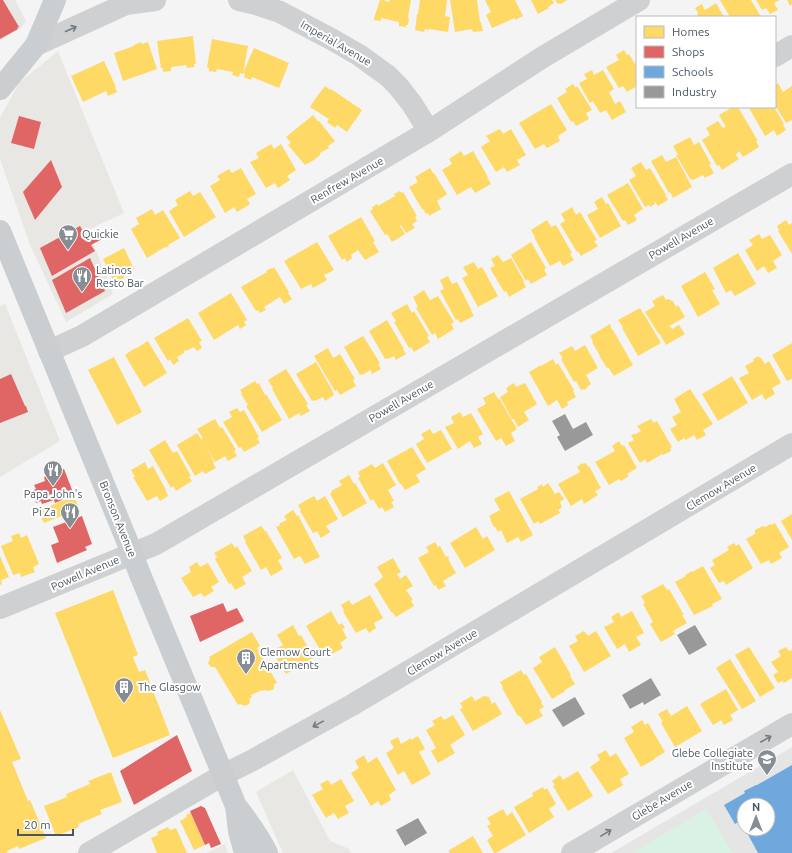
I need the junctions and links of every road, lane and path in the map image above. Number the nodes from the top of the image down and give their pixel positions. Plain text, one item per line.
1 (55, 0) edge
2 (104, 0) edge
3 (155, 0) edge
4 (239, 0) edge
5 (639, 0) edge
6 (126, 4) junction
7 (36, 45) junction
8 (792, 46) edge
9 (776, 55) edge
10 (0, 66) edge
11 (0, 89) edge
12 (429, 131) junction
13 (792, 174) edge
14 (0, 231) edge
15 (49, 351) junction
16 (792, 444) edge
17 (132, 553) junction
18 (0, 608) edge
19 (792, 724) edge
20 (223, 775) junction
21 (236, 806) junction
22 (89, 853) edge
23 (245, 853) edge
24 (267, 853) edge
25 (572, 853) edge

1 - 7 main road
2 - 6 street
3 - 6 street
4 - 12 street, Imperial Avenue
5 - 12 street, Renfrew Avenue
7 -> 6 street
7 - 10 main road
7 - 11 main road
8 - 9 street
12 - 15 street, Renfrew Avenue
13 - 17 street, Powell Avenue
14 - 15 main road, Bronson Avenue
15 - 17 main road, Bronson Avenue
16 -> 20 street, Clemow Avenue
17 - 18 street, Powell Avenue
17 - 20 main road, Bronson Avenue
25 -> 19 street, Glebe Avenue
20 - 21 main road, Bronson Avenue
20 - 22 street, Clemow Avenue
21 - 23 main road, Bronson Avenue
21 - 24 main road, Bronson Avenue

